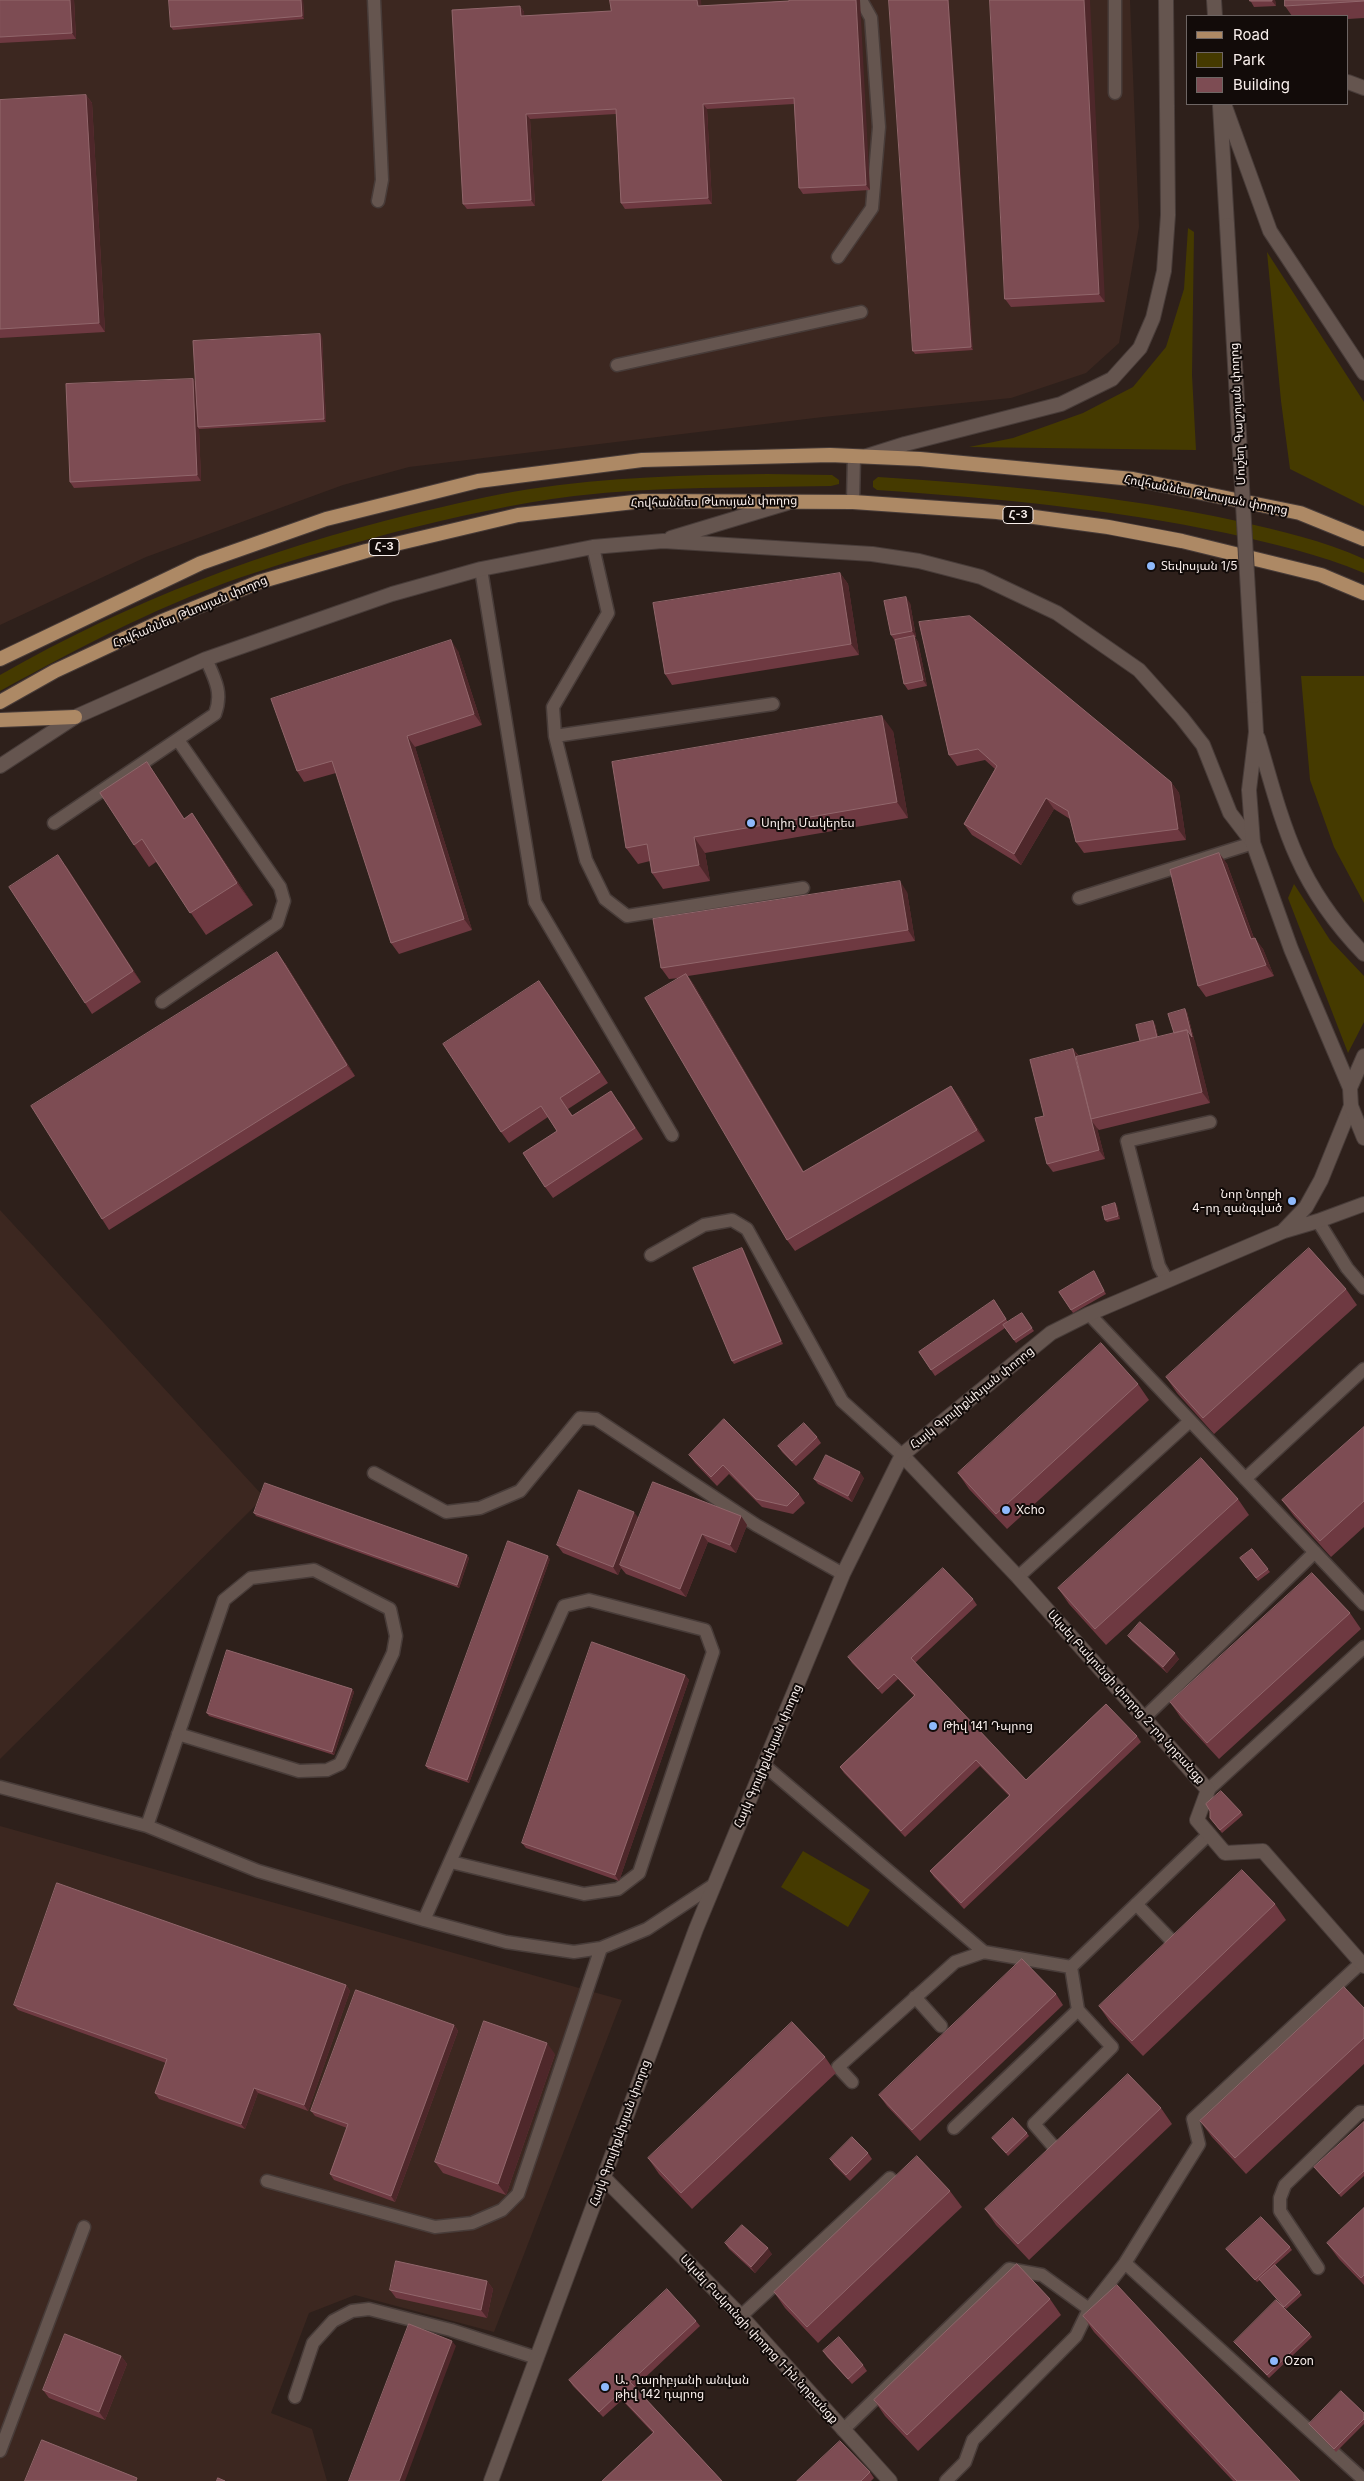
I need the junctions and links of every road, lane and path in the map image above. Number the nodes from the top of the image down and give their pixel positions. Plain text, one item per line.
1 (374, 0) edge
2 (861, 0) edge
3 (1115, 0) edge
4 (1166, 0) edge
5 (1214, 0) edge
6 (1215, 15) edge
7 (1349, 82) edge
8 (1364, 88) edge
9 (1115, 93) dead end
10 (1220, 105) edge
11 (1224, 105) edge
12 (378, 200) dead end
13 (838, 257) dead end
14 (862, 312) dead end
15 (617, 365) dead end
16 (1364, 374) edge
17 (860, 457) junction
18 (795, 501) junction
19 (853, 502) junction
20 (1364, 539) edge
21 (663, 540) junction
22 (593, 547) junction
23 (480, 569) junction
24 (1364, 593) edge
25 (0, 659) edge
26 (206, 659) junction
27 (0, 702) edge
28 (772, 704) dead end
29 (75, 717) junction
30 (0, 720) edge
31 (1256, 732) junction
32 (555, 736) junction
33 (178, 740) junction
34 (0, 766) edge
35 (54, 823) dead end
36 (1253, 843) junction
37 (803, 888) dead end
38 (1080, 898) dead end
39 (1364, 954) edge
40 (162, 1002) dead end
41 (1364, 1056) edge
42 (1350, 1088) junction
43 (1351, 1106) junction
44 (1210, 1122) dead end
45 (672, 1135) dead end
46 (1364, 1138) edge
47 (1364, 1204) edge
48 (1318, 1222) junction
49 (1284, 1231) junction
50 (651, 1255) dead end
51 (1167, 1280) junction
52 (1364, 1288) edge
53 (1089, 1314) junction
54 (1364, 1369) edge
55 (1190, 1421) junction
56 (902, 1455) junction
57 (374, 1473) dead end
58 (1245, 1479) junction
59 (1315, 1552) junction
60 (843, 1574) junction
61 (1018, 1577) junction
62 (1364, 1604) edge
63 (1364, 1647) edge
64 (1144, 1718) junction
65 (178, 1734) junction
66 (764, 1765) junction
67 (0, 1787) edge
68 (1208, 1790) junction
69 (147, 1826) junction
70 (1209, 1834) junction
71 (451, 1862) junction
72 (715, 1884) junction
73 (1136, 1904) junction
74 (424, 1920) junction
75 (1175, 1944) edge
76 (601, 1948) junction
77 (984, 1952) junction
78 (1363, 1965) edge
79 (1071, 1967) junction
80 (915, 1997) junction
81 (1078, 2010) junction
82 (941, 2026) dead end
83 (852, 2082) dead end
84 (1364, 2112) edge
85 (954, 2128) dead end
86 (1060, 2154) edge
87 (604, 2178) junction
88 (890, 2178) dead end
89 (267, 2181) dead end
90 (84, 2227) dead end
91 (1125, 2263) junction
92 (1318, 2268) dead end
93 (1089, 2309) junction
94 (741, 2316) junction
95 (537, 2358) junction
96 (295, 2397) dead end
97 (843, 2430) junction
98 (0, 2451) edge
99 (1364, 2480) edge
100 (491, 2481) edge
101 (890, 2481) edge
102 (946, 2481) edge

1 - 12 lane
2 - 13 lane
3 - 9 lane
4 - 17 street
5 - 6 street
7 - 8 street
10 - 31 street, Մուշեղ Գալշոյան փողոց, bridge
11 - 16 street
14 - 15 lane
17 - 19 lane
17 - 20 main road, Հովհաննես Թևոսյան փողոց
17 - 25 main road, Հովհաննես Թևոսյան փողոց
18 - 19 main road, Հովհաննես Թևոսյան փողոց / Հ-3
18 - 21 street
18 - 27 main road, Հովհաննես Թևոսյան փողոց / Հ-3
19 - 24 main road, Հովհաննես Թևոսյան փողոց / Հ-3
21 - 22 street
21 - 36 street
22 - 23 street
22 - 32 lane
23 - 26 street
23 - 45 lane
26 - 29 street
26 - 33 lane
28 - 32 lane
29 - 30 main road
29 - 34 street
31 - 36 street, Մուշեղ Գալշոյան փողոց
31 - 39 street
32 - 37 lane
33 - 35 lane
33 - 40 lane
36 - 38 lane
36 - 42 street
41 - 42 street
42 - 43 street
43 - 46 street
43 - 49 street, Հայկ Գյուլիքևխյան փողոց
44 - 51 lane
47 - 48 street, Հայկ Գյուլիքևխյան փողոց
48 - 49 street, Հայկ Գյուլիքևխյան փողոց
48 - 52 lane
49 - 51 street, Հայկ Գյուլիքևխյան փողոց
50 - 56 lane
51 - 53 street, Հայկ Գյուլիքևխյան փողոց
53 - 55 lane
53 - 56 street, Հայկ Գյուլիքևխյան փողոց
54 - 58 lane
55 - 58 lane
55 - 61 lane
56 - 60 street, Հայկ Գյուլիքևխյան փողոց
56 - 61 street, Ակսել Բակունցի փողոց 2-րդ նրբանցք
57 - 60 lane
58 - 59 lane
59 - 62 lane
59 - 64 lane
60 - 66 street, Հայկ Գյուլիքևխյան փողոց
61 - 64 street, Ակսել Բակունցի փողոց 2-րդ նրբանցք
63 - 68 lane
64 - 68 street, Ակսել Բակունցի փողոց 2-րդ նրբանցք
65 - 65 lane
65 - 69 lane
66 - 72 street, Հայկ Գյուլիքևխյան փողոց
66 - 77 lane
67 - 69 lane
68 - 70 street, Ակսել Բակունցի փողոց 2-րդ նրբանցք
69 - 74 lane
70 - 73 lane
70 - 78 street, Ակսել Բակունցի փողոց 2-րդ նրբանցք
71 - 71 lane
71 - 74 lane
72 - 76 lane
72 - 87 street, Հայկ Գյուլիքևխյան փողոց
73 - 75 lane
73 - 79 lane
74 - 76 lane
76 - 89 lane
77 - 79 lane
77 - 80 lane
78 - 91 lane
79 - 81 lane
80 - 82 lane
80 - 83 lane
81 - 85 lane
81 - 86 lane
84 - 92 lane
87 - 94 street, Ակսել Բակունցի փողոց 1-ին նրբանցք
87 - 95 street, Հայկ Գյուլիքևխյան փողոց
88 - 94 lane
90 - 98 lane
91 - 93 lane
91 - 99 lane
93 - 97 lane
93 - 102 lane
94 - 97 street, Ակսել Բակունցի փողոց 1-ին նրբանցք
95 - 96 lane
95 - 100 street, Հայկ Գյուլիքևխյան փողոց
97 - 101 street, Ակսել Բակունցի փողոց 1-ին նրբանցք

